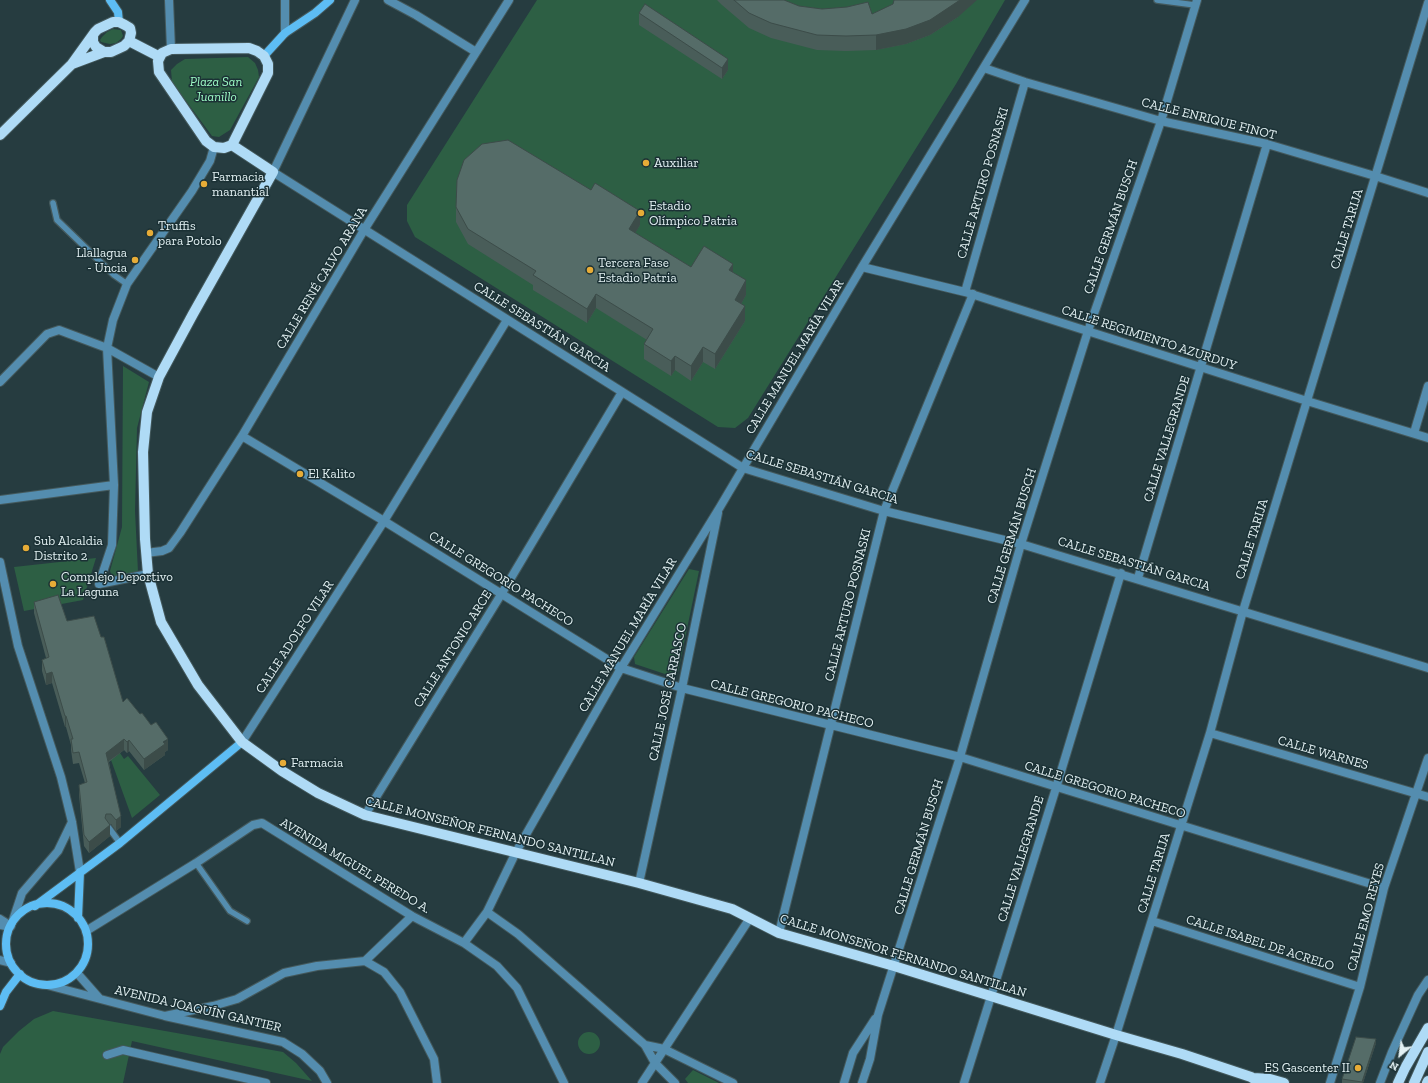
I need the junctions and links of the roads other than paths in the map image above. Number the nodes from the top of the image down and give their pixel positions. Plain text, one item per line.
1 (110, 0) edge
2 (169, 0) edge
3 (285, 0) edge
4 (330, 0) edge
5 (355, 0) edge
6 (388, 0) edge
7 (509, 0) edge
8 (1025, 0) edge
9 (1157, 0) edge
10 (1196, 2) edge
11 (1428, 2) edge
12 (119, 22) junction
13 (285, 33) junction
14 (93, 35) junction
15 (129, 41) junction
16 (171, 49) junction
17 (104, 52) junction
18 (476, 52) junction
19 (264, 56) junction
20 (160, 58) junction
21 (72, 64) junction
22 (984, 68) junction
23 (1025, 82) junction
24 (1161, 121) junction
25 (0, 135) edge
26 (1267, 144) junction
27 (232, 145) junction
28 (214, 147) junction
29 (273, 172) junction
30 (1375, 176) junction
31 (1428, 194) edge
32 (53, 203) dead end
33 (364, 230) junction
34 (862, 267) junction
35 (127, 284) junction
36 (965, 292) junction
37 (973, 294) junction
38 (508, 320) junction
39 (1088, 331) junction
40 (107, 348) junction
41 (1201, 368) junction
42 (159, 377) junction
43 (0, 382) edge
44 (1428, 386) edge
45 (622, 392) junction
46 (1307, 401) junction
47 (1414, 433) junction
48 (242, 436) junction
49 (1428, 438) edge
50 (743, 468) junction
51 (114, 484) junction
52 (0, 500) edge
53 (720, 506) junction
54 (884, 511) junction
55 (384, 521) junction
56 (1021, 544) junction
57 (146, 552) junction
58 (0, 562) edge
59 (1121, 573) junction
60 (148, 574) junction
61 (1138, 578) junction
62 (502, 593) junction
63 (1243, 611) junction
64 (621, 668) junction
65 (1428, 668) edge
66 (682, 688) junction
67 (831, 726) junction
68 (1210, 733) junction
69 (242, 742) junction
70 (960, 757) junction
71 (1428, 758) edge
72 (1056, 788) junction
73 (1416, 793) junction
74 (1428, 797) edge
75 (365, 814) junction
76 (72, 822) junction
77 (1180, 826) junction
78 (109, 828) edge
79 (120, 843) junction
80 (516, 852) junction
81 (196, 863) junction
82 (80, 872) junction
83 (639, 883) junction
84 (1384, 888) junction
85 (35, 906) junction
86 (487, 912) junction
87 (412, 916) junction
88 (78, 918) junction
89 (750, 918) junction
90 (0, 920) edge
91 (247, 921) dead end
92 (1152, 921) junction
93 (0, 925) edge
94 (11, 925) junction
95 (86, 931) junction
96 (779, 933) junction
97 (464, 943) junction
98 (0, 960) edge
99 (365, 961) junction
100 (11, 963) junction
101 (894, 966) junction
102 (77, 973) junction
103 (20, 974) junction
104 (1428, 980) edge
105 (47, 985) junction
106 (1360, 987) junction
107 (991, 996) junction
108 (99, 998) junction
109 (0, 1006) edge
110 (878, 1015) junction
111 (165, 1016) junction
112 (1428, 1028) edge
113 (1116, 1035) junction
114 (645, 1045) junction
115 (664, 1050) junction
116 (1428, 1052) edge
117 (107, 1055) dead end
118 (655, 1063) junction
119 (1251, 1077) junction
120 (266, 1083) edge
121 (327, 1083) edge
122 (437, 1083) edge
123 (564, 1083) edge
124 (642, 1083) edge
125 (675, 1083) edge
126 (733, 1083) edge
127 (844, 1083) edge
128 (862, 1083) edge
129 (964, 1083) edge
130 (1100, 1083) edge
131 (1260, 1083) edge
132 (1284, 1083) edge
133 (1330, 1083) edge
134 (1380, 1083) edge
135 (1398, 1083) edge
136 (1414, 1083) edge

1 - 12 main road
2 - 16 street
3 - 13 street
4 - 13 main road
5 - 29 street, CALLE MONSEÑOR FERNANDO SANTILLAN
6 - 18 street
7 - 18 street, CALLE RENÉ CALVO ARANA
8 - 22 street, CALLE MANUEL MARÍA VILAR
9 - 10 lane
10 - 24 street, CALLE GERMÁN BUSCH
11 - 30 street, CALLE TARIJA
12 - 14 main road
12 - 15 main road
13 - 19 main road
14 - 17 main road
14 - 21 main road
15 - 17 main road
15 - 20 main road
16 - 19 main road
16 - 20 main road
17 - 21 main road
18 - 33 street, CALLE RENÉ CALVO ARANA
19 - 27 main road
20 - 28 main road
21 - 25 main road
22 - 23 street, CALLE ENRIQUE FINOT
22 - 34 street, CALLE MANUEL MARÍA VILAR
23 - 24 street, CALLE ENRIQUE FINOT
23 - 36 street, CALLE ARTURO POSNASKI
24 - 26 street, CALLE ENRIQUE FINOT
24 - 39 street, CALLE GERMÁN BUSCH
26 - 30 street, CALLE ENRIQUE FINOT
26 - 41 street, CALLE VALLEGRANDE
27 - 28 main road
27 - 29 main road, CALLE SEBASTIÁN GARCIA
28 - 35 street
29 - 33 street, CALLE SEBASTIÁN GARCIA
29 - 42 main road, CALLE MONSEÑOR FERNANDO SANTILLAN
30 - 31 street, CALLE ENRIQUE FINOT
30 - 46 street, CALLE TARIJA
32 - 35 lane
33 - 38 street, CALLE SEBASTIÁN GARCIA
33 - 48 street, CALLE RENÉ CALVO ARANA
34 - 36 street, CALLE REGIMIENTO AZURDUY
34 - 50 street, CALLE MANUEL MARÍA VILAR
35 - 40 street
36 - 37 street, CALLE REGIMIENTO AZURDUY
37 - 39 street, CALLE REGIMIENTO AZURDUY
37 - 54 street, CALLE ARTURO POSNASKI
38 - 45 street, CALLE SEBASTIÁN GARCIA
38 - 55 street, CALLE ADOLFO VILAR
39 - 41 street, CALLE REGIMIENTO AZURDUY
39 - 56 street, CALLE GERMÁN BUSCH
40 - 42 street
40 - 43 street
40 - 51 street
41 - 46 street, CALLE REGIMIENTO AZURDUY
41 - 61 street, CALLE VALLEGRANDE
42 - 57 main road, CALLE MONSEÑOR FERNANDO SANTILLAN
44 - 47 street
45 - 50 street, CALLE SEBASTIÁN GARCIA
45 - 62 street, CALLE ANTONIO ARCE
46 - 47 street, CALLE REGIMIENTO AZURDUY
46 - 63 street, CALLE TARIJA
47 - 49 street, CALLE REGIMIENTO AZURDUY
48 - 55 street, CALLE GREGORIO PACHECO
48 - 57 street, CALLE RENÉ CALVO ARANA
50 - 53 street, CALLE MANUEL MARÍA VILAR
50 - 54 street, CALLE SEBASTIÁN GARCIA
51 - 52 street
51 - 60 street
53 - 64 street, CALLE MANUEL MARÍA VILAR
53 - 66 street, CALLE JOSÉ CARRASCO
54 - 56 street, CALLE SEBASTIÁN GARCIA
54 - 67 street, CALLE ARTURO POSNASKI
55 - 62 street, CALLE GREGORIO PACHECO
55 - 69 street, CALLE ADOLFO VILAR
56 - 59 street, CALLE SEBASTIÁN GARCIA
56 - 70 street, CALLE GERMÁN BUSCH
57 - 60 main road, CALLE MONSEÑOR FERNANDO SANTILLAN
58 - 76 street
59 - 61 street, CALLE SEBASTIÁN GARCIA
59 - 72 street, CALLE VALLEGRANDE
60 - 69 main road, CALLE MONSEÑOR FERNANDO SANTILLAN
61 - 63 street, CALLE SEBASTIÁN GARCIA
62 - 64 street, CALLE GREGORIO PACHECO
62 - 75 street, CALLE ANTONIO ARCE
63 - 65 street, CALLE SEBASTIÁN GARCIA
63 - 68 street, CALLE TARIJA
64 - 66 street, CALLE GREGORIO PACHECO
64 - 80 street, CALLE MANUEL MARÍA VILAR
66 - 67 street, CALLE GREGORIO PACHECO
66 - 83 street, CALLE JOSÉ CARRASCO
67 - 70 street, CALLE GREGORIO PACHECO
67 - 96 street, CALLE ARTURO POSNASKI
68 - 73 street, CALLE WARNES
68 - 77 street, CALLE TARIJA
69 - 75 main road, CALLE MONSEÑOR FERNANDO SANTILLAN
69 - 79 main road, CALLE ADOLFO VILAR
70 - 72 street, CALLE GREGORIO PACHECO
70 - 101 street, CALLE GERMÁN BUSCH
71 - 73 street, CALLE EMO REYES
72 - 77 street, CALLE GREGORIO PACHECO
72 - 107 street, CALLE VALLEGRANDE
73 - 74 street, CALLE WARNES
73 - 84 street, CALLE EMO REYES
75 - 80 main road, CALLE MONSEÑOR FERNANDO SANTILLAN
76 - 82 street
76 - 94 street
77 - 84 street, CALLE GREGORIO PACHECO
77 - 92 street, CALLE TARIJA
78 - 79 lane
79 - 82 main road, CALLE ADOLFO VILAR
80 - 83 main road, CALLE MONSEÑOR FERNANDO SANTILLAN
80 - 86 street, CALLE MANUEL MARÍA VILAR
81 - 87 street, AVENIDA MIGUEL PEREDO A.
81 - 91 lane
81 - 95 street, AVENIDA MIGUEL PEREDO A.
82 - 85 main road, CALLE ADOLFO VILAR
82 - 88 main road
83 - 89 main road, CALLE MONSEÑOR FERNANDO SANTILLAN
84 - 106 street, CALLE EMO REYES
85 - 88 main road
85 - 94 main road
86 - 97 street, CALLE MANUEL MARÍA VILAR
86 - 114 street
87 - 97 street, AVENIDA MIGUEL PEREDO A.
87 - 99 street
88 - 95 main road
89 - 96 main road, CALLE MONSEÑOR FERNANDO SANTILLAN
89 - 115 street
90 - 94 street
92 - 106 street, CALLE ISABEL DE ACRELO
92 - 113 street, CALLE TARIJA
93 - 94 street
94 - 100 main road
95 - 102 main road
96 - 101 main road, CALLE MONSEÑOR FERNANDO SANTILLAN
97 - 123 street, AVENIDA MIGUEL PEREDO A.
98 - 100 street
99 - 111 street
99 - 122 street
100 - 103 main road
101 - 107 main road, CALLE MONSEÑOR FERNANDO SANTILLAN
101 - 110 street, CALLE GERMÁN BUSCH
102 - 105 main road
102 - 108 street
103 - 105 main road
103 - 109 main road
104 - 134 street
105 - 108 street, AVENIDA JOAQUÍN GANTIER
106 - 133 street, CALLE EMO REYES
107 - 113 main road, CALLE MONSEÑOR FERNANDO SANTILLAN
107 - 129 street, CALLE VALLEGRANDE
108 - 111 street, AVENIDA JOAQUÍN GANTIER
110 - 127 street
110 - 128 street, CALLE GERMÁN BUSCH
111 - 121 street, AVENIDA JOAQUÍN GANTIER
112 - 135 main road
113 - 119 main road, CALLE MONSEÑOR FERNANDO SANTILLAN
113 - 130 street, CALLE TARIJA
114 - 115 street
114 - 118 street
115 - 118 street
115 - 126 street
116 - 136 main road
117 - 120 street
118 - 124 street
118 - 125 street
119 - 131 main road, CALLE MONSEÑOR FERNANDO SANTILLAN
119 - 132 main road, CALLE MONSEÑOR FERNANDO SANTILLAN

